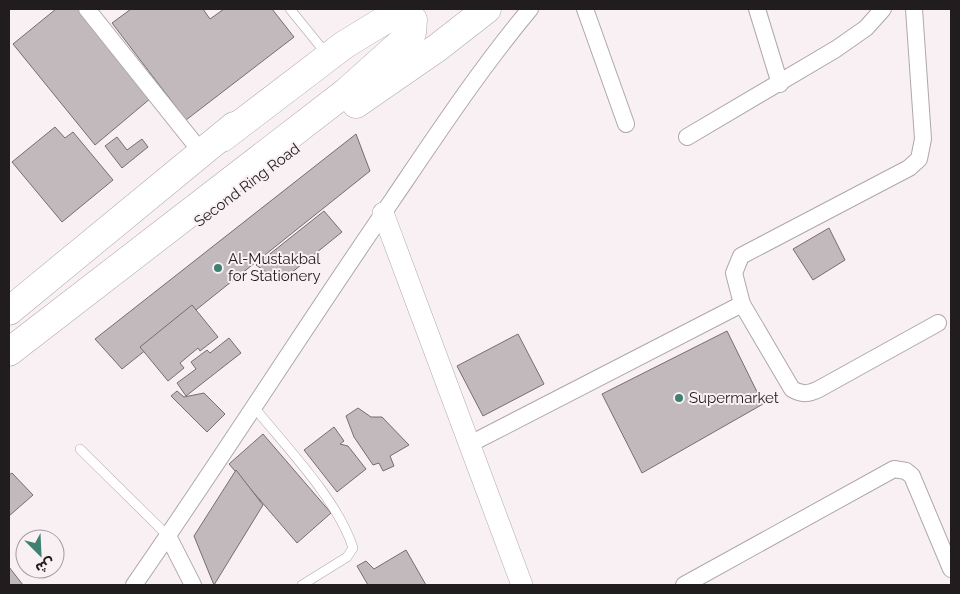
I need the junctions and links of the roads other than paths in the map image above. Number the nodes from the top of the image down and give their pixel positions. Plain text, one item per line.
1 (87, 9) edge
2 (290, 9) edge
3 (369, 9) edge
4 (487, 9) edge
5 (530, 9) edge
6 (585, 9) edge
7 (757, 9) edge
8 (882, 9) edge
9 (914, 9) edge
10 (320, 46) junction
11 (780, 84) junction
12 (626, 124) dead end
13 (686, 137) dead end
14 (212, 145) junction
15 (383, 213) junction
16 (742, 304) junction
17 (9, 311) edge
18 (938, 323) dead end
19 (9, 352) edge
20 (9, 364) edge
21 (254, 408) junction
22 (468, 446) junction
23 (80, 449) dead end
24 (168, 536) junction
25 (951, 569) edge
26 (134, 585) edge
27 (193, 585) edge
28 (302, 585) edge
29 (522, 585) edge
30 (684, 585) edge

1 - 14 street
2 - 10 lane
3 - 10 highway
4 - 20 highway, Second Ring Road
5 - 15 street
6 - 12 street
7 - 11 street
8 - 11 street
9 - 16 street
10 - 14 highway
11 - 13 street
14 - 17 highway
14 - 19 highway
15 - 21 street
15 - 22 street
16 - 18 street
16 - 22 street
21 - 24 street
21 - 28 lane
22 - 29 street
23 - 24 lane
24 - 26 street
24 - 27 street
25 - 30 street

